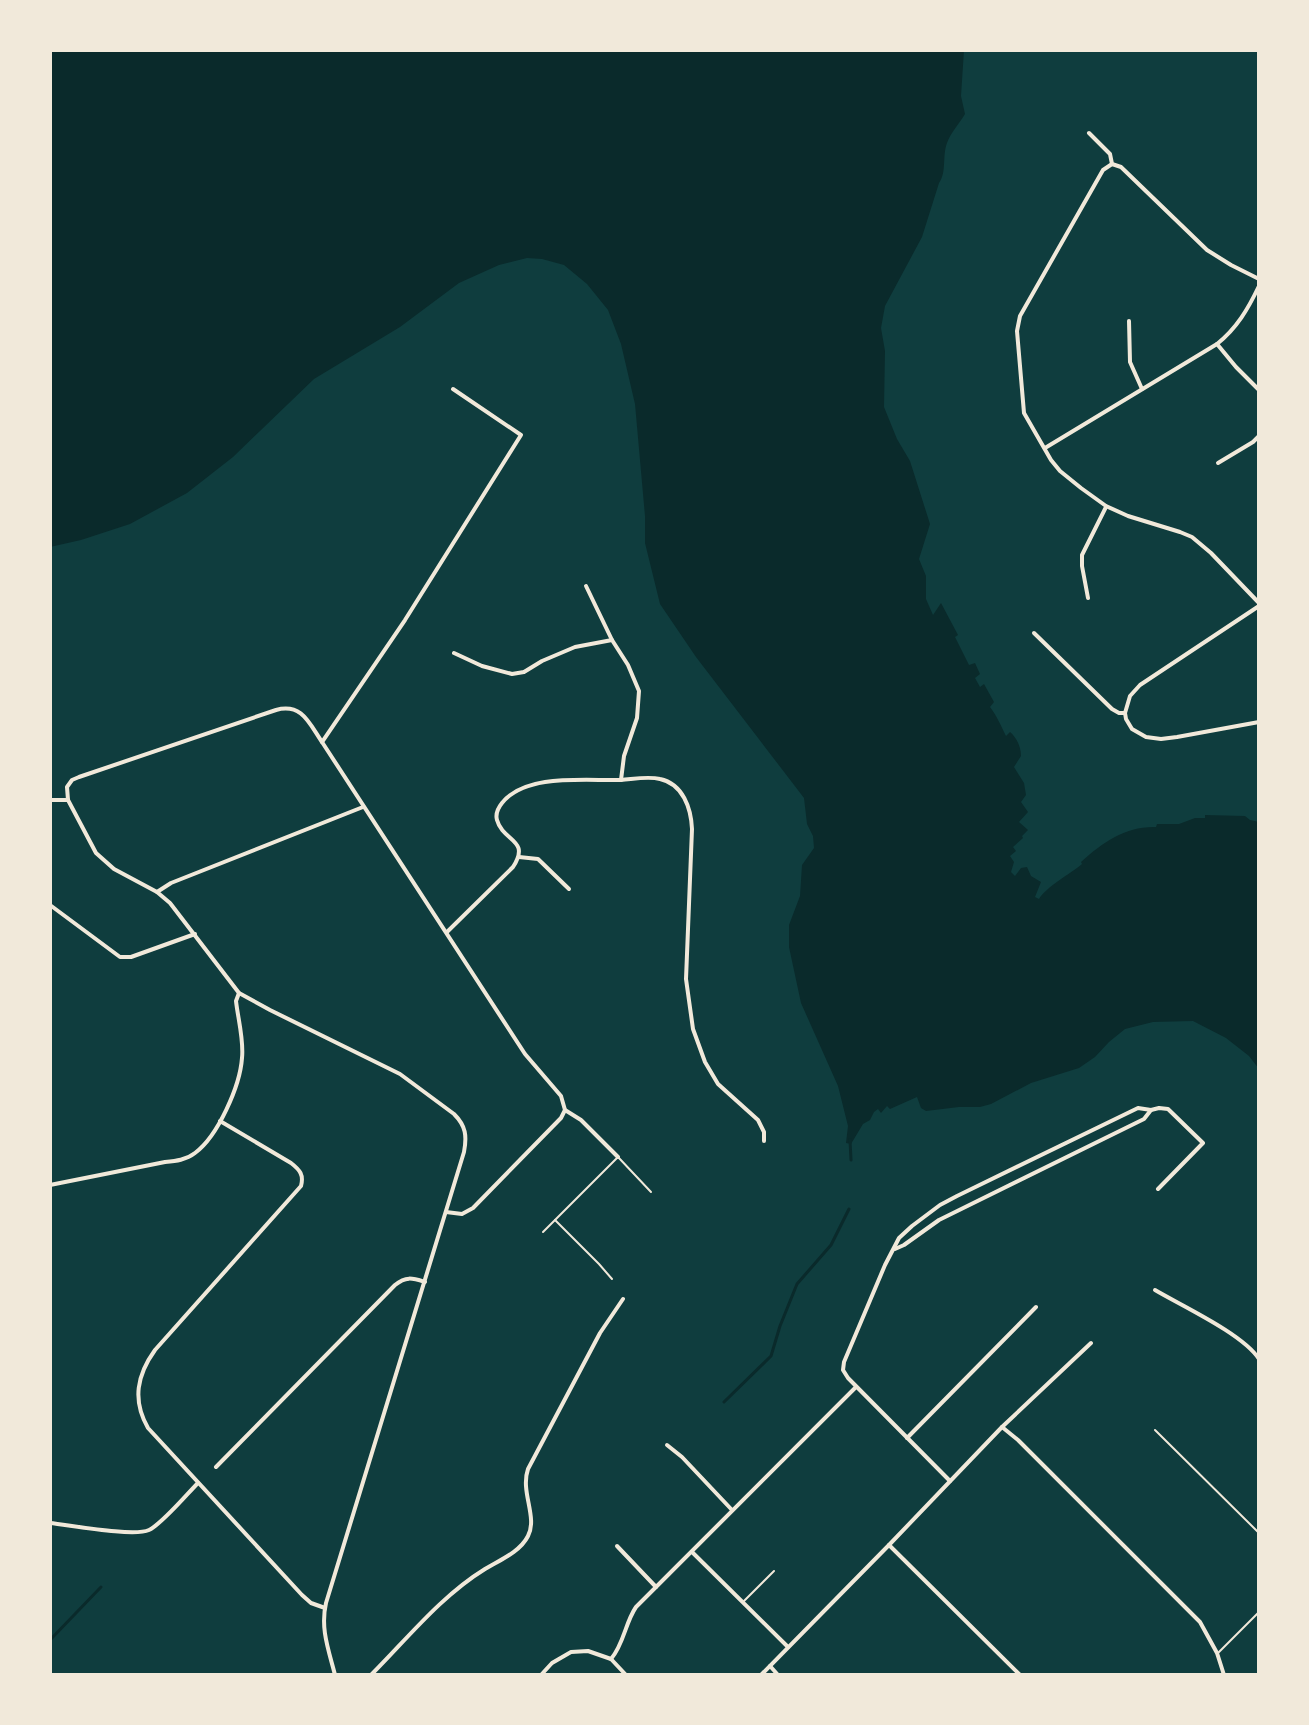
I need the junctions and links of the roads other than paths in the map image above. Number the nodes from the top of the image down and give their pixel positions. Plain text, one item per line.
1 (1089, 133) dead end
2 (1112, 164) junction
3 (1259, 279) edge
4 (1259, 286) edge
5 (1129, 321) dead end
6 (1217, 344) junction
7 (453, 389) dead end
8 (1142, 389) junction
9 (1259, 390) edge
10 (1259, 436) edge
11 (1044, 448) junction
12 (1218, 463) dead end
13 (1106, 506) junction
14 (586, 586) dead end
15 (1088, 598) dead end
16 (1259, 604) edge
17 (1034, 633) dead end
18 (612, 640) junction
19 (454, 653) dead end
20 (1125, 713) junction
21 (1259, 722) edge
22 (322, 742) junction
23 (621, 780) junction
24 (50, 800) edge
25 (68, 800) junction
26 (363, 807) junction
27 (519, 857) junction
28 (569, 889) dead end
29 (157, 892) junction
30 (50, 905) edge
31 (447, 932) junction
32 (195, 934) junction
33 (239, 993) junction
34 (565, 1110) junction
35 (1151, 1110) junction
36 (220, 1121) junction
37 (764, 1141) dead end
38 (618, 1157) junction
39 (50, 1185) edge
40 (1158, 1189) dead end
41 (651, 1192) dead end
42 (446, 1212) junction
43 (555, 1220) junction
44 (543, 1232) dead end
45 (894, 1249) junction
46 (612, 1279) dead end
47 (425, 1282) junction
48 (1155, 1290) dead end
49 (623, 1299) dead end
50 (1036, 1307) dead end
51 (1091, 1343) dead end
52 (1259, 1359) edge
53 (856, 1387) junction
54 (1002, 1427) junction
55 (1155, 1430) dead end
56 (907, 1438) junction
57 (667, 1445) dead end
58 (216, 1467) dead end
59 (950, 1481) junction
60 (198, 1483) junction
61 (732, 1510) junction
62 (50, 1523) edge
63 (1259, 1533) edge
64 (889, 1545) junction
65 (617, 1546) dead end
66 (692, 1552) junction
67 (774, 1571) dead end
68 (656, 1587) junction
69 (743, 1603) junction
70 (325, 1608) junction
71 (1259, 1612) edge
72 (788, 1647) junction
73 (1217, 1653) junction
74 (611, 1659) junction
75 (770, 1666) junction
76 (335, 1675) edge
77 (371, 1675) edge
78 (541, 1675) edge
79 (626, 1675) edge
80 (761, 1675) edge
81 (778, 1675) edge
82 (1020, 1675) edge
83 (1224, 1675) edge

1 - 2 street
2 - 3 street
2 - 11 street
4 - 6 street
5 - 8 street
6 - 8 street
6 - 9 street
7 - 22 street
8 - 11 street
10 - 12 street
11 - 13 street
13 - 15 street
13 - 16 street
14 - 18 street
16 - 20 street
17 - 20 street
18 - 19 street
18 - 23 street
20 - 21 street
22 - 25 street
22 - 26 street
23 - 27 street
23 - 37 street
24 - 25 street
25 - 29 street
26 - 29 street
26 - 31 street
27 - 28 street
27 - 31 street
29 - 32 street
30 - 32 street
31 - 34 street
32 - 33 street
33 - 36 street
33 - 42 street
34 - 38 street
34 - 42 street
35 - 40 street
35 - 45 street
35 - 45 street
36 - 39 street
36 - 60 street
38 - 41 lane
38 - 43 lane
42 - 47 street
43 - 44 lane
43 - 46 lane
45 - 53 street
47 - 58 street
47 - 70 street
48 - 52 street
49 - 77 street
50 - 56 street
51 - 54 street
53 - 56 street
53 - 61 street
54 - 59 street
54 - 73 street
55 - 63 lane
56 - 59 street
57 - 61 street
59 - 64 street
60 - 62 street
60 - 70 street
61 - 66 street
64 - 72 street
64 - 82 street
65 - 68 street
66 - 68 street
66 - 69 street
67 - 69 lane
68 - 74 street
69 - 72 street
70 - 76 street
71 - 73 lane
72 - 75 street
73 - 83 street
74 - 78 street
74 - 79 street
75 - 80 street
75 - 81 street

